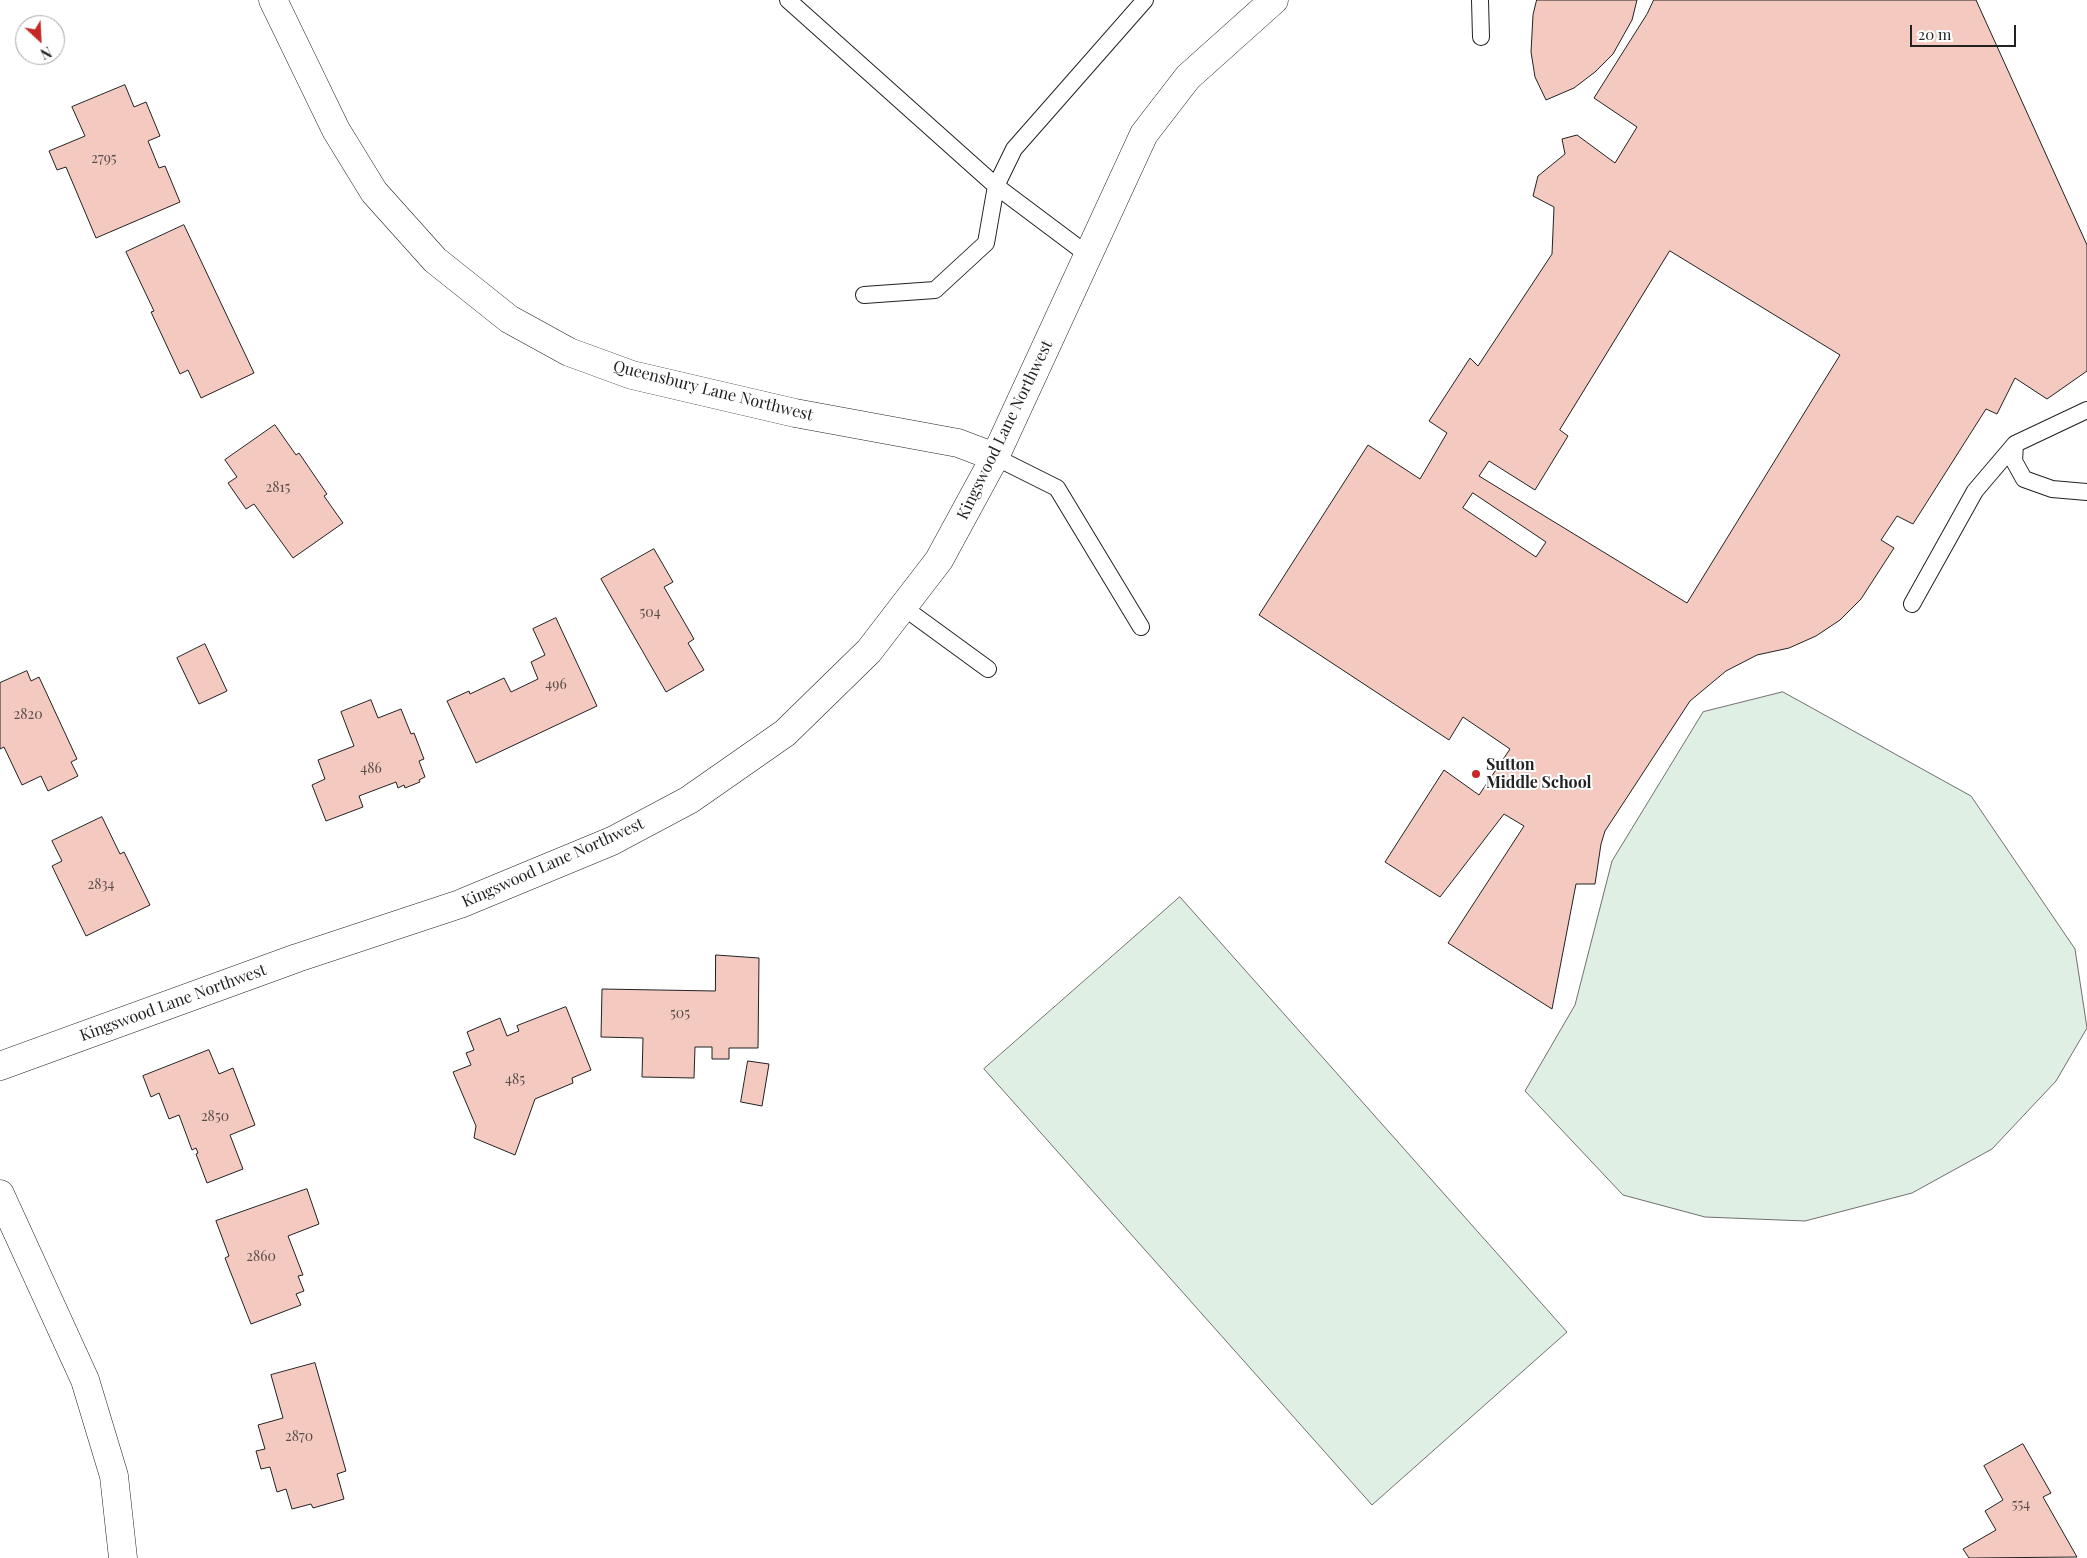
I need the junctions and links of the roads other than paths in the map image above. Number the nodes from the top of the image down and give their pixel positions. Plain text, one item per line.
1 (273, 0) edge
2 (788, 0) edge
3 (1145, 0) edge
4 (1274, 0) edge
5 (1480, 0) edge
6 (1481, 37) dead end
7 (996, 186) junction
8 (1088, 255) junction
9 (864, 295) dead end
10 (2087, 410) edge
11 (2015, 444) junction
12 (995, 457) junction
13 (2087, 492) edge
14 (1912, 604) dead end
15 (904, 607) junction
16 (1141, 627) dead end
17 (988, 669) dead end
18 (0, 1066) edge
19 (0, 1194) edge
20 (123, 1558) edge

1 - 12 street, Queensbury Lane Northwest
2 - 7 lane
3 - 7 lane
4 - 8 street, Kingswood Lane Northwest
5 - 6 lane
7 - 8 lane
7 - 9 lane
8 - 12 street, Kingswood Lane Northwest
10 - 11 lane
11 - 13 lane
11 - 14 lane
12 - 15 street, Kingswood Lane Northwest
12 - 16 lane
15 - 17 lane
15 - 18 street, Kingswood Lane Northwest
19 - 20 street

